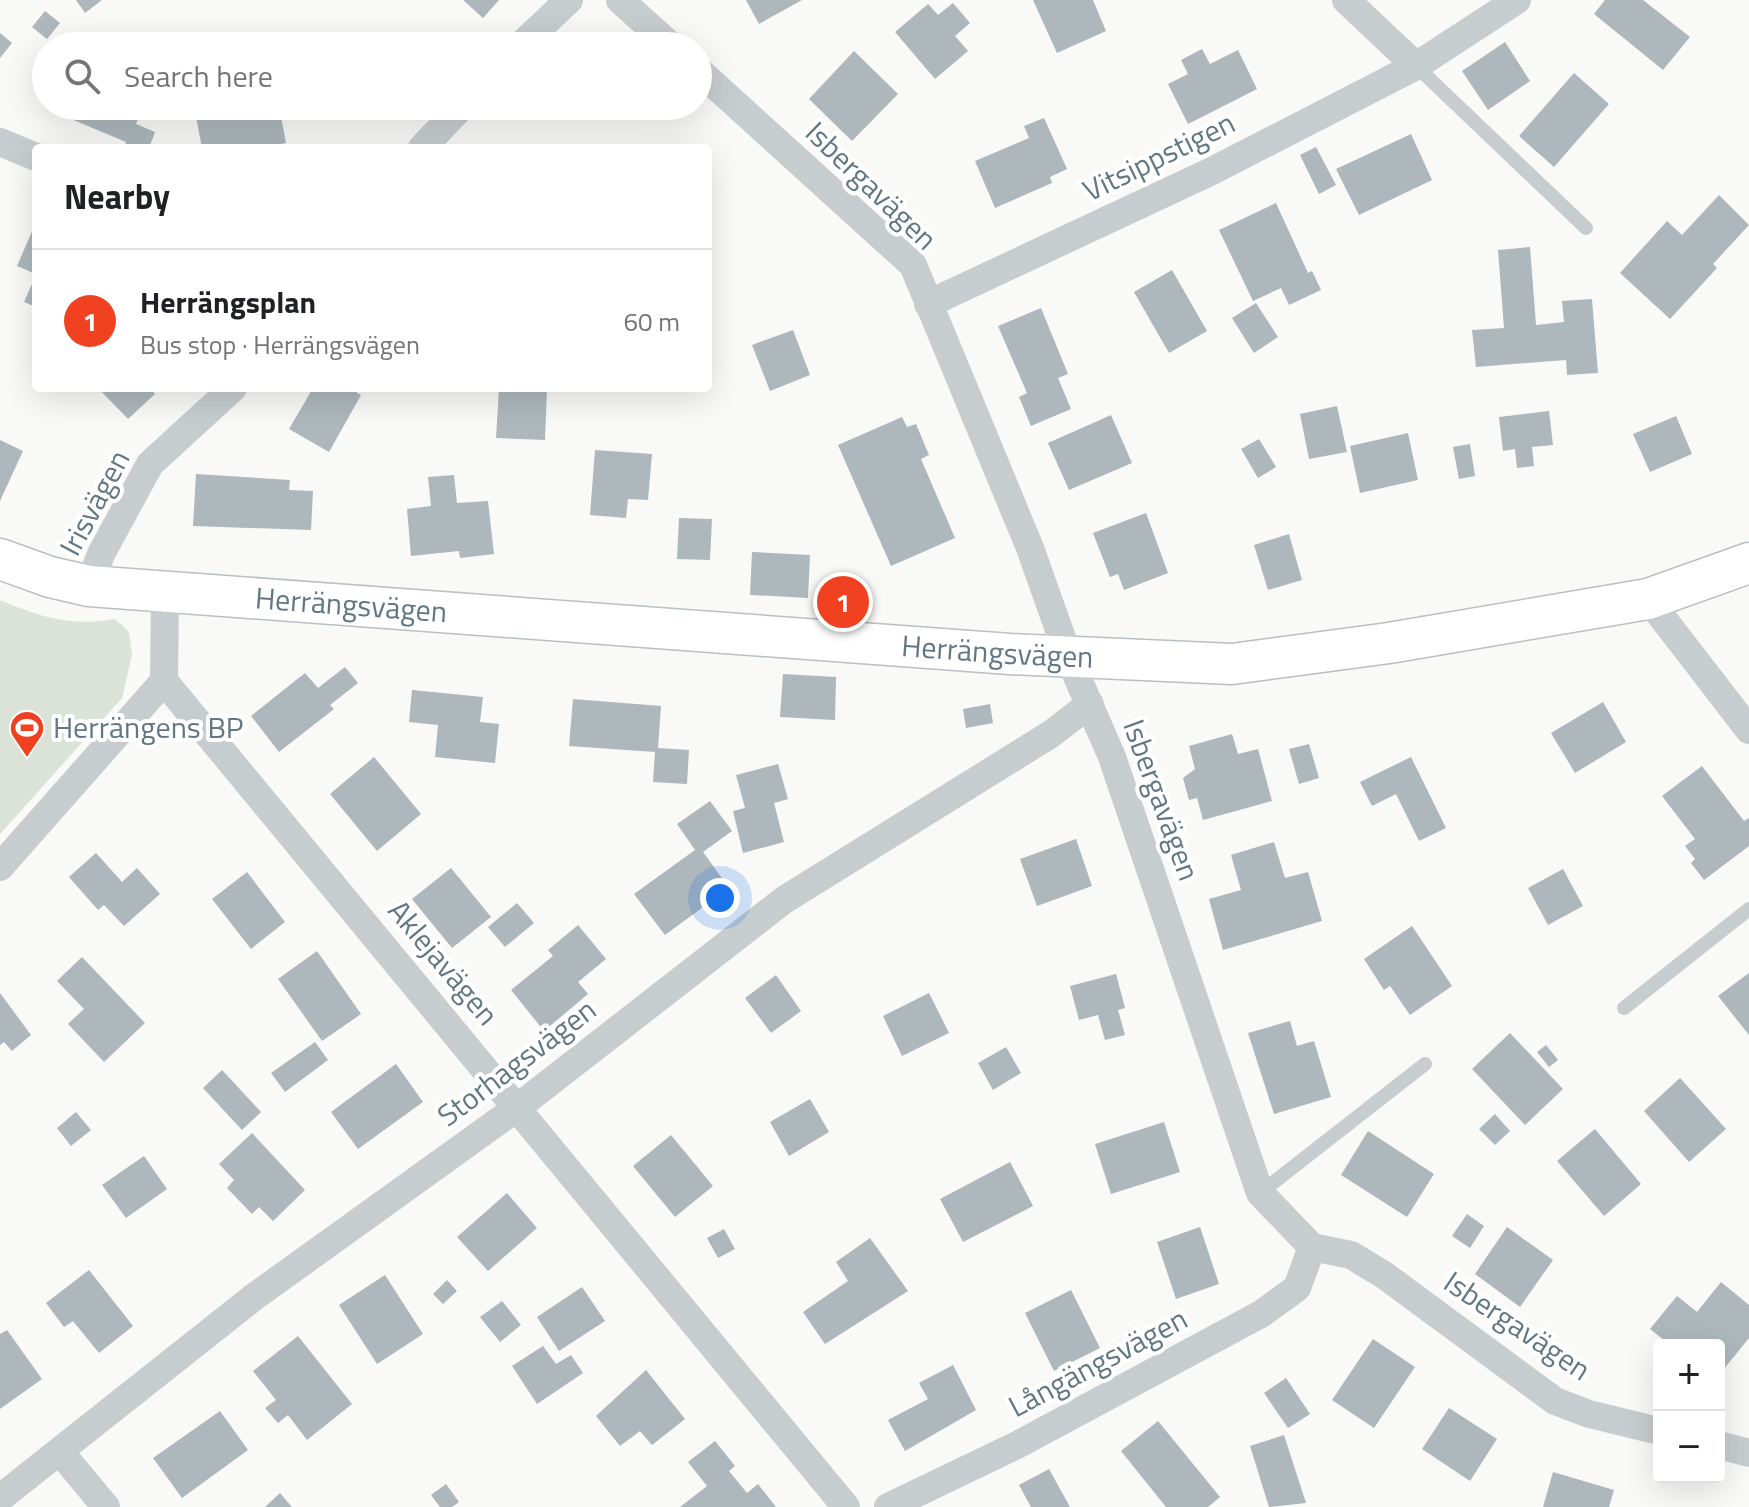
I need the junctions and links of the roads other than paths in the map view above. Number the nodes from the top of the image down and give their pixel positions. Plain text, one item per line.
1 (569, 0) edge
2 (620, 0) edge
3 (1346, 0) edge
4 (1517, 0) edge
5 (535, 32) edge
6 (655, 32) edge
7 (1416, 66) junction
8 (712, 83) edge
9 (449, 120) edge
10 (0, 142) edge
11 (426, 144) edge
12 (32, 155) edge
13 (1586, 228) dead end
14 (928, 304) junction
15 (229, 392) edge
16 (0, 559) edge
17 (1749, 563) edge
18 (89, 586) junction
19 (165, 592) junction
20 (1648, 599) junction
21 (1069, 658) junction
22 (164, 681) junction
23 (1090, 704) junction
24 (1749, 730) edge
25 (0, 867) edge
26 (1749, 909) edge
27 (1624, 1008) dead end
28 (1425, 1064) dead end
29 (518, 1107) junction
30 (1260, 1193) junction
31 (1312, 1247) junction
32 (1653, 1430) edge
33 (1725, 1447) edge
34 (61, 1453) junction
35 (1749, 1453) edge
36 (0, 1498) edge
37 (106, 1507) edge
38 (846, 1507) edge
39 (888, 1507) edge

1 - 5 street
2 - 6 street
3 - 7 street
4 - 7 street, Vitsippstigen
7 - 13 lane
7 - 14 street, Vitsippstigen
8 - 14 street, Isbergavägen
9 - 11 street
10 - 12 street
14 - 21 street, Isbergavägen
15 - 18 street, Irisvägen
16 - 18 street, Herrängsvägen
17 - 20 street, Herrängsvägen
18 - 19 street, Herrängsvägen
19 - 21 street, Herrängsvägen
19 - 22 street
20 - 21 street, Herrängsvägen
20 - 24 street
21 - 23 street, Isbergavägen
22 - 25 street
22 - 29 street, Aklejavägen
23 - 29 street, Storhagsvägen
23 - 30 street, Isbergavägen
26 - 27 lane
28 - 30 lane
29 - 34 street, Storhagsvägen
29 - 38 street, Aklejavägen
30 - 31 street, Isbergavägen
31 - 32 street, Isbergavägen
31 - 39 street, Långängsvägen
33 - 35 street
34 - 36 street, Storhagsvägen
34 - 37 street

